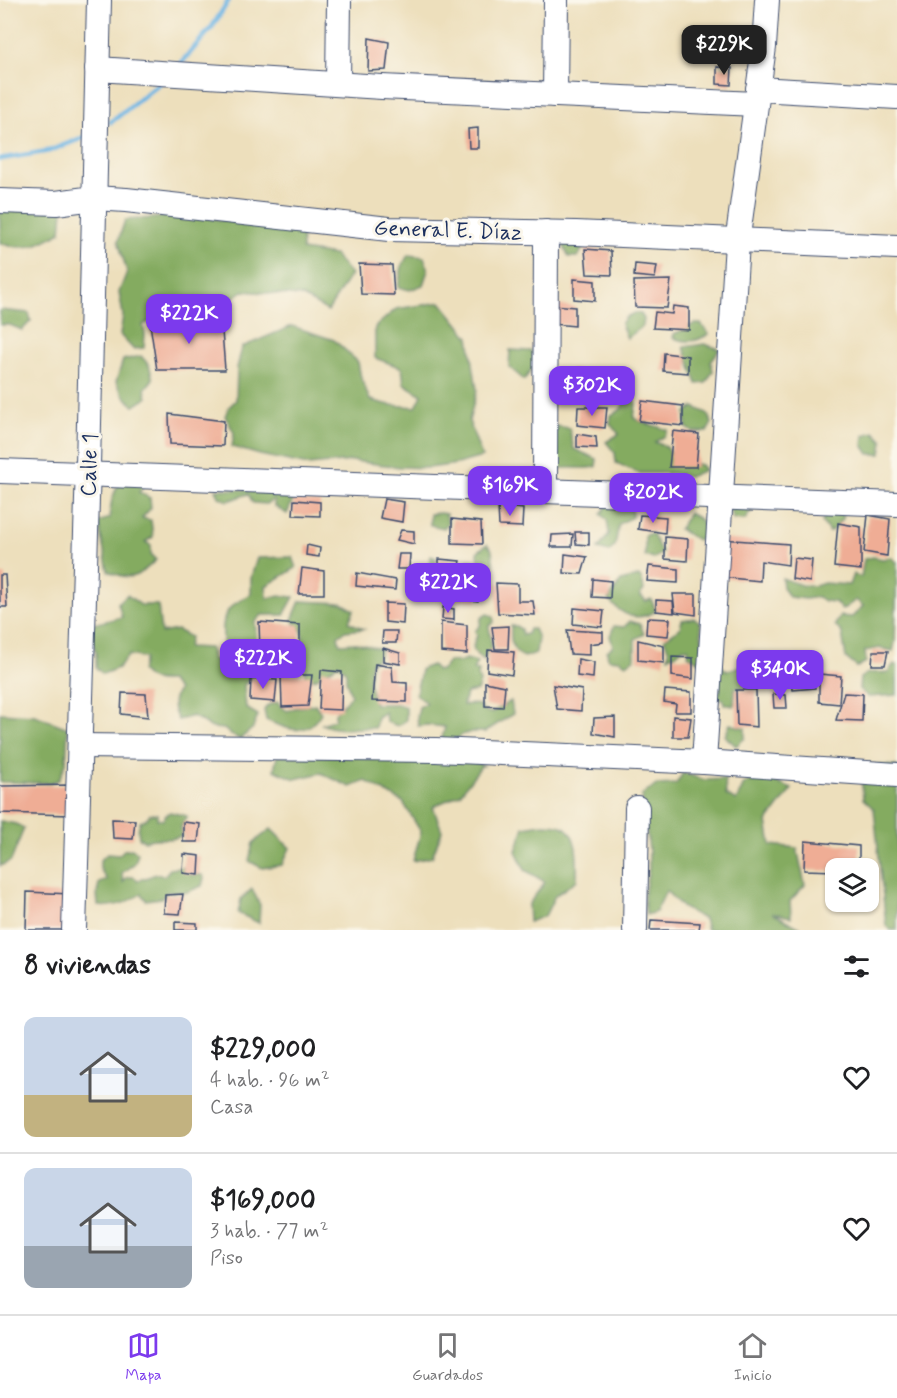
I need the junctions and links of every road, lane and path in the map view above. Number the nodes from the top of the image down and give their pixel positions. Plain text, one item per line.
1 (99, 0) edge
2 (339, 0) edge
3 (556, 0) edge
4 (767, 0) edge
5 (97, 69) junction
6 (338, 84) junction
7 (555, 95) junction
8 (897, 96) edge
9 (757, 97) junction
10 (94, 198) junction
11 (0, 201) edge
12 (546, 232) junction
13 (738, 241) junction
14 (897, 248) edge
15 (0, 471) edge
16 (88, 475) junction
17 (545, 491) junction
18 (721, 497) junction
19 (897, 504) edge
20 (80, 746) junction
21 (704, 762) junction
22 (897, 775) edge
23 (637, 808) dead end
24 (74, 930) edge
25 (635, 930) edge

1 - 5 street, Calle 1
2 - 6 street
3 - 7 street
4 - 9 street
5 - 6 street
5 - 10 street, Calle 1
6 - 7 street
7 - 9 street
8 - 9 street
9 - 13 street
10 - 11 street, General E. Díaz
10 - 12 street, General E. Díaz
10 - 16 street, Calle 1
12 - 13 street, General E. Díaz
12 - 17 street
13 - 14 street, General E. Díaz
13 - 18 street
15 - 16 street
16 - 17 street
16 - 20 street, Calle 1
17 - 18 street
18 - 19 street
18 - 21 street
20 - 21 street
20 - 24 street, Calle 1
21 - 22 street
23 - 25 street

